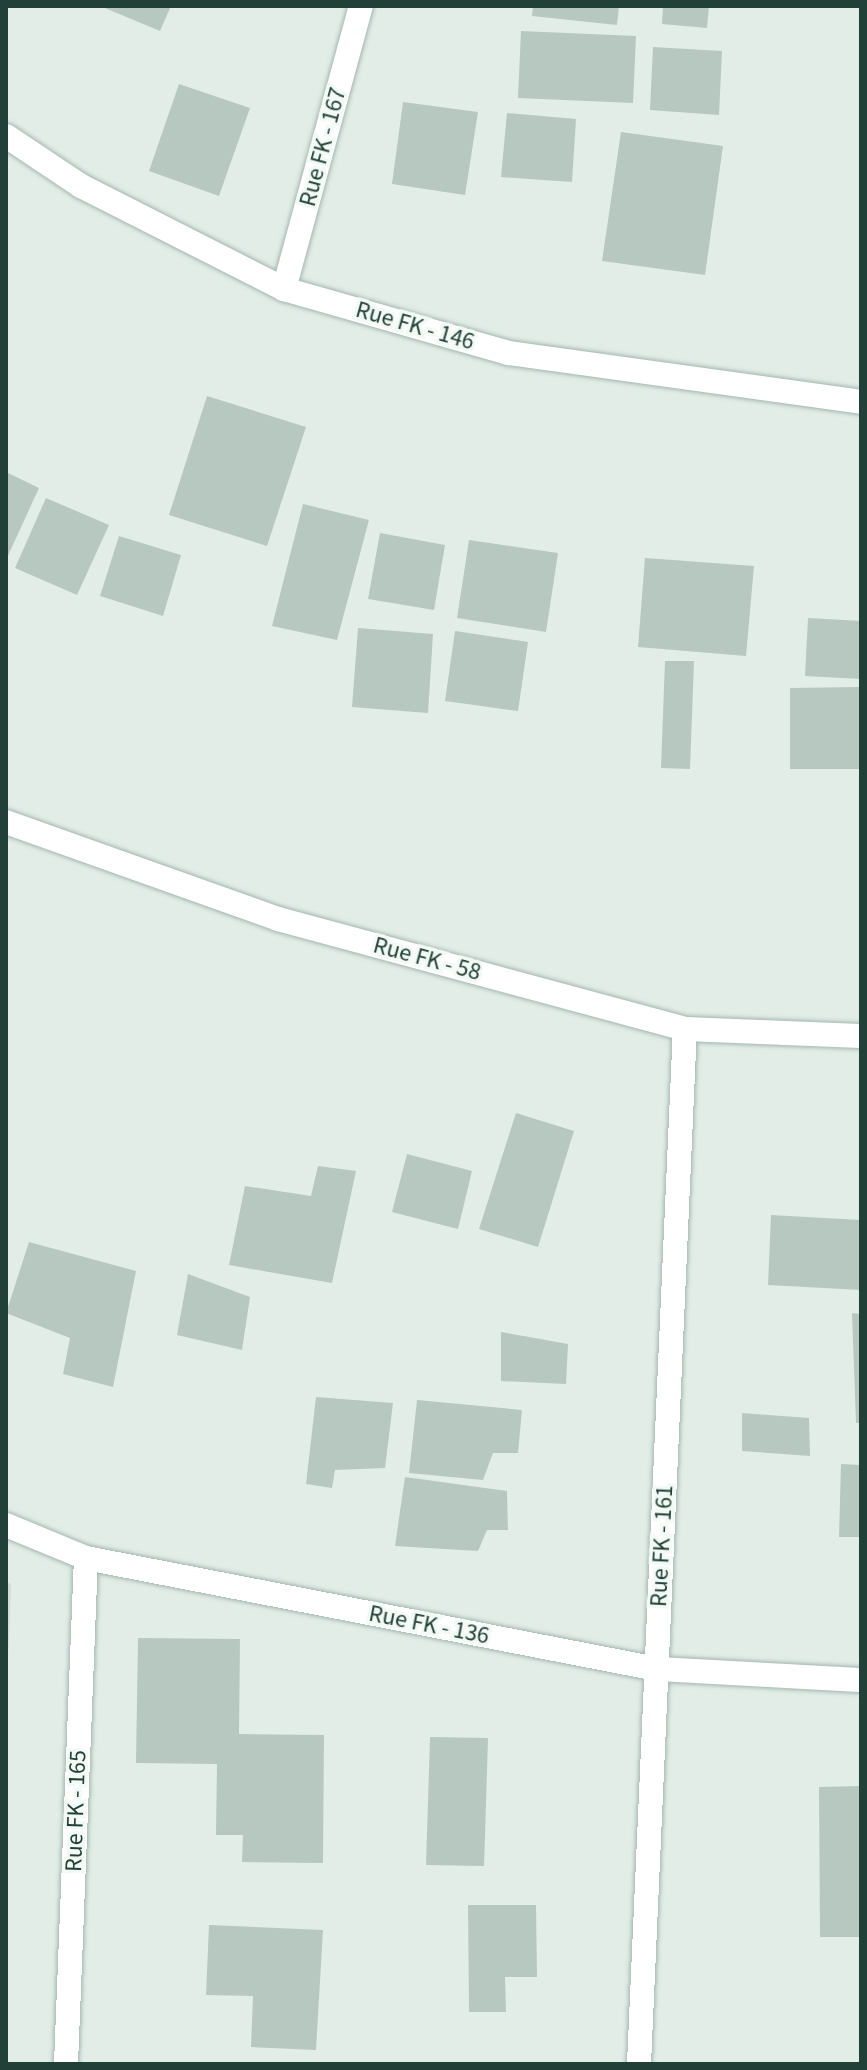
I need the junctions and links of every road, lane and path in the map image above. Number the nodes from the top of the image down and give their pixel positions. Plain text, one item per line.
1 (361, 6) edge
2 (6, 136) edge
3 (284, 289) junction
4 (861, 402) edge
5 (6, 822) edge
6 (685, 1029) junction
7 (861, 1036) edge
8 (6, 1525) edge
9 (86, 1558) junction
10 (657, 1669) junction
11 (861, 1680) edge
12 (66, 2064) edge
13 (639, 2064) edge

1 - 3 street, Rue FK - 167
2 - 3 street, Rue FK - 146
3 - 4 street, Rue FK - 146
5 - 6 street, Rue FK - 58
6 - 7 street, Rue FK - 58
6 - 10 street, Rue FK - 161
8 - 9 street, Rue FK - 136
9 - 10 street, Rue FK - 136
9 - 12 street, Rue FK - 165
10 - 11 street, Rue FK - 136
10 - 13 street, Rue FK - 161

